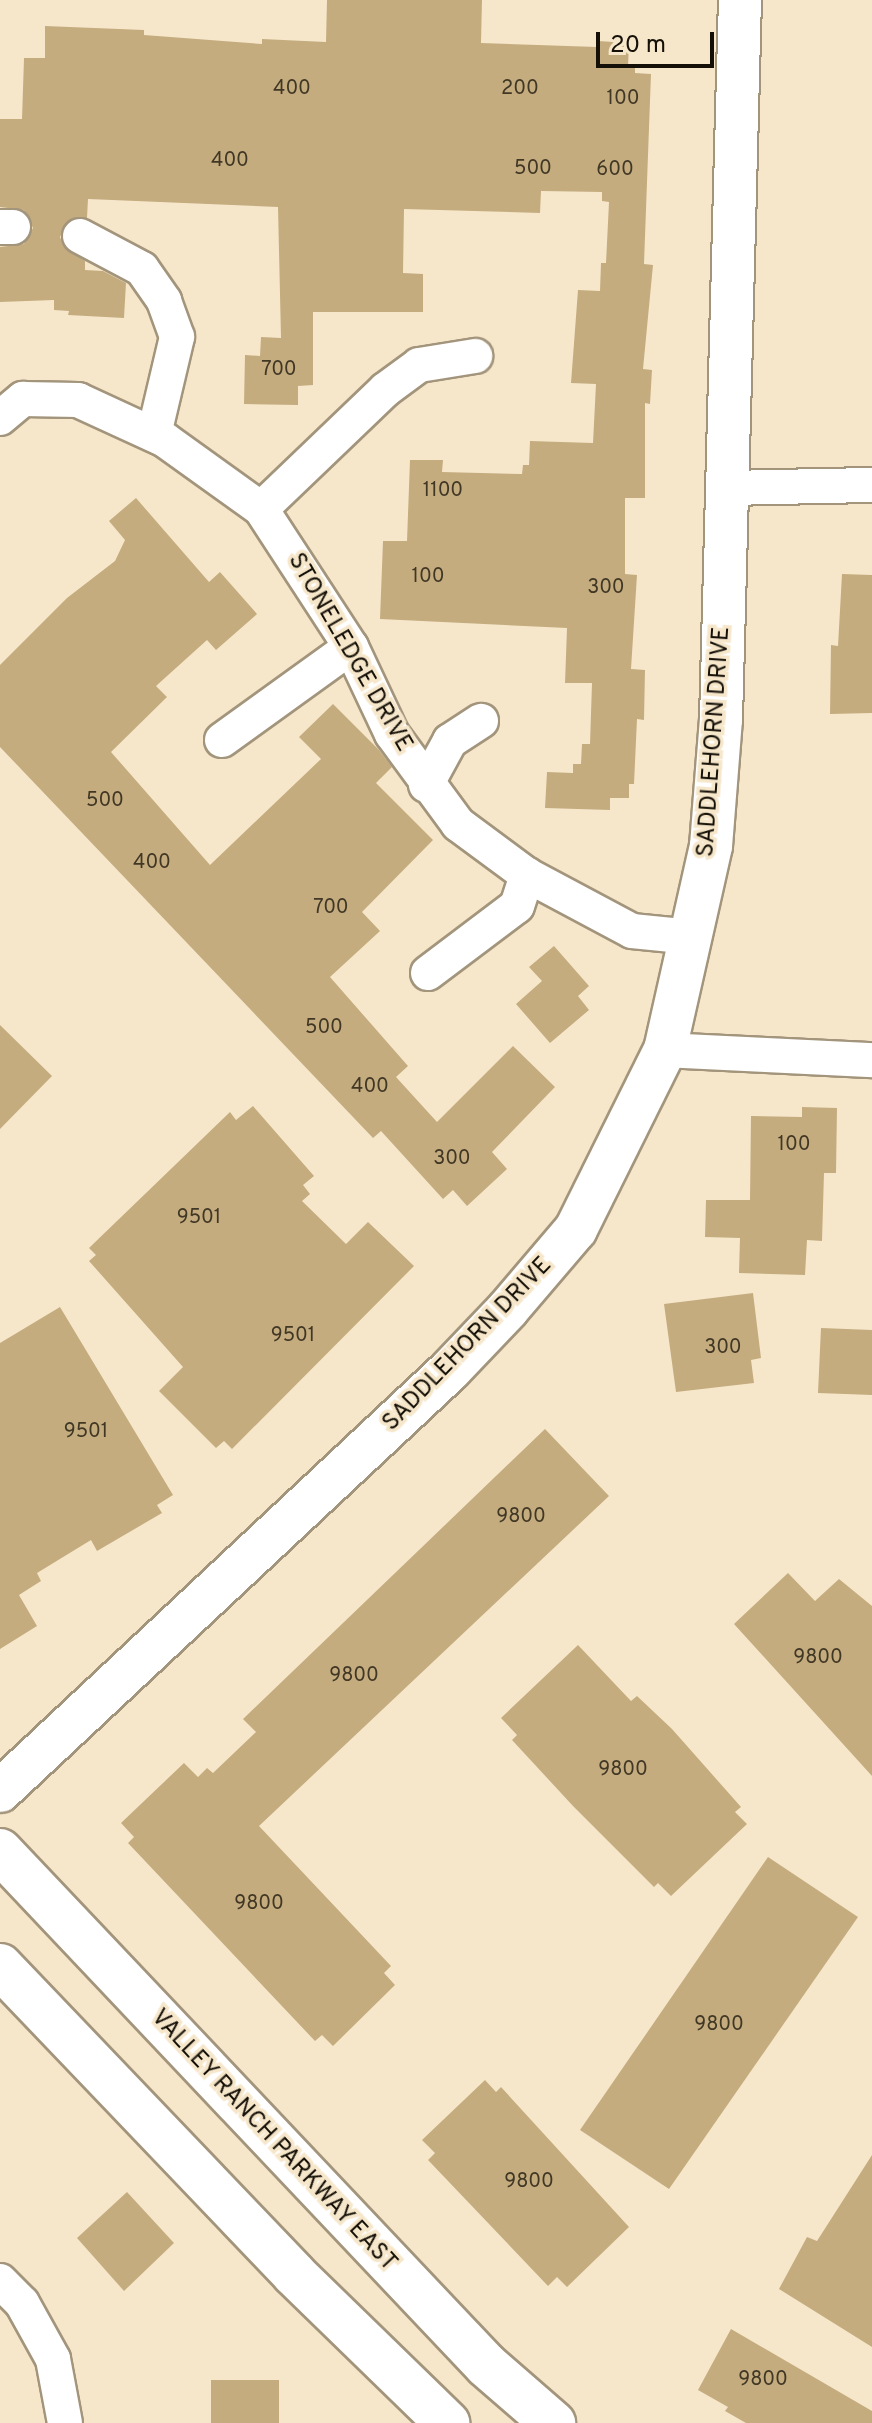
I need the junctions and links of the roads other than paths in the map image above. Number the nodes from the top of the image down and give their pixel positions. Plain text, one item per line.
1 (740, 0) edge
2 (80, 236) dead end
3 (475, 356) dead end
4 (0, 418) edge
5 (154, 434) junction
6 (872, 485) edge
7 (727, 488) junction
8 (261, 509) junction
9 (351, 647) junction
10 (481, 721) dead end
11 (222, 740) dead end
12 (426, 785) junction
13 (527, 875) junction
14 (692, 937) junction
15 (428, 973) dead end
16 (665, 1050) junction
17 (872, 1060) edge
18 (0, 1791) edge
19 (0, 1851) edge
20 (0, 1966) edge
21 (0, 2281) edge
22 (547, 2421) edge
23 (65, 2423) edge
24 (447, 2423) edge

1 - 7 street, SADDLEHORN DRIVE
2 - 5 street
3 - 8 street
4 - 5 street, STONELEDGE DRIVE
5 - 8 street, STONELEDGE DRIVE
6 - 7 street
7 - 14 street, SADDLEHORN DRIVE
8 - 9 street, STONELEDGE DRIVE
9 - 11 street
9 - 12 street, STONELEDGE DRIVE
10 - 12 street
12 - 13 street, STONELEDGE DRIVE
13 - 14 street, STONELEDGE DRIVE
13 - 15 street
14 - 16 street, SADDLEHORN DRIVE
16 - 17 street
16 - 18 street, SADDLEHORN DRIVE
19 - 22 main road, VALLEY RANCH PARKWAY EAST
20 - 24 main road
21 - 23 street

